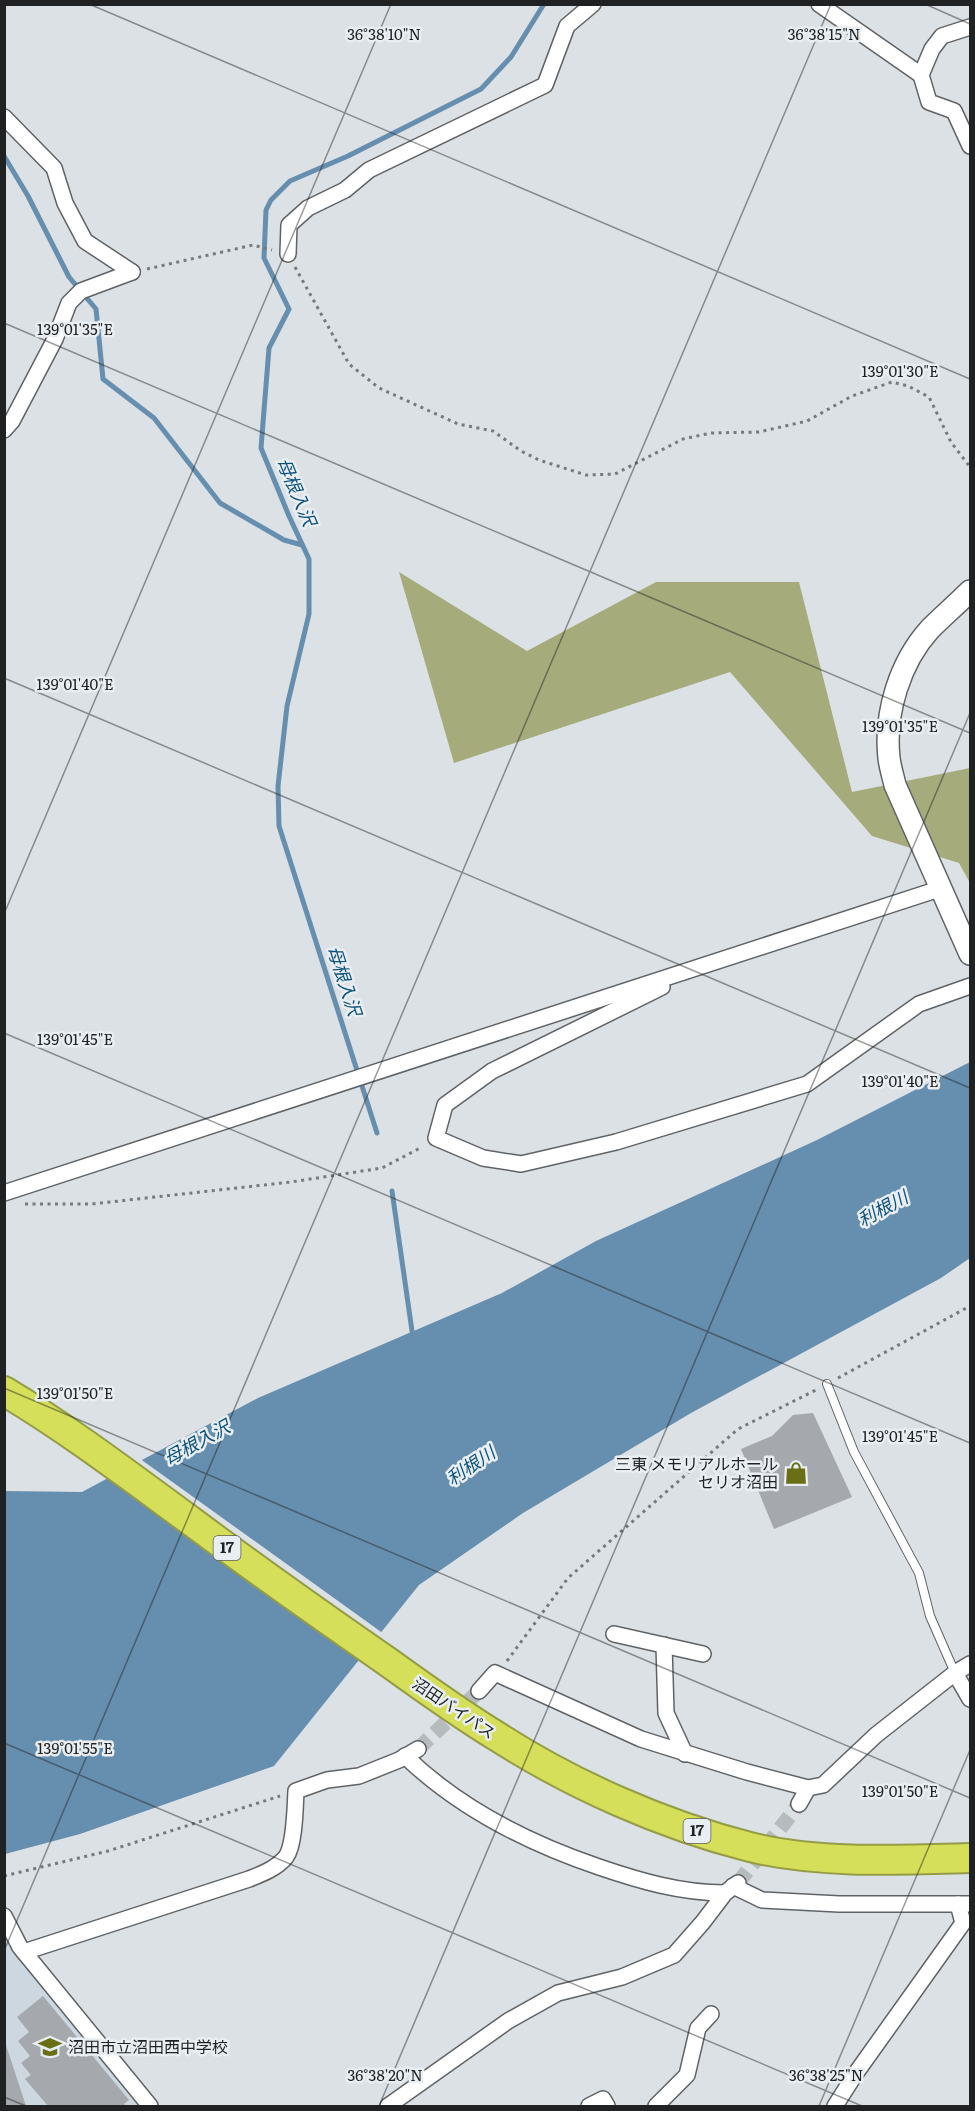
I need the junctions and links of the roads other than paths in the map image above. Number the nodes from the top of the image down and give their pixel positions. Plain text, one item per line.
1 (593, 4) edge
2 (819, 4) edge
3 (970, 27) edge
4 (921, 75) junction
5 (4, 117) edge
6 (970, 146) edge
7 (288, 254) road end
8 (4, 430) edge
9 (970, 591) edge
10 (942, 888) junction
11 (970, 953) edge
12 (704, 966) junction
13 (970, 986) edge
14 (10, 1199) edge
15 (827, 1384) road end
16 (4, 1391) edge
17 (614, 1634) dead end
18 (664, 1645) junction
19 (703, 1654) dead end
20 (970, 1664) edge
21 (955, 1673) junction
22 (479, 1691) tunnel mouth
23 (970, 1699) edge
24 (685, 1754) junction
25 (808, 1788) junction
26 (799, 1804) tunnel mouth
27 (970, 1858) edge
28 (732, 1888) junction
29 (964, 1904) edge
30 (4, 1916) edge
31 (24, 1952) junction
32 (711, 2014) dead end
33 (408, 2101) edge
34 (150, 2106) edge
35 (388, 2106) edge
36 (589, 2106) edge
37 (608, 2106) edge
38 (656, 2106) edge
39 (835, 2106) edge

1 - 7 street
2 - 4 street
3 - 4 street
4 - 6 street
5 - 8 street
9 - 10 street
10 - 11 street
10 - 12 street
12 - 13 street
12 - 14 street
15 - 21 lane
16 - 27 highway, 沼田バイパス / 17
17 - 18 street
18 - 19 street
18 - 24 street
20 - 21 street
21 - 23 street
21 - 25 street
22 - 24 street
24 - 25 street
25 - 26 street
28 - 29 street
28 - 31 street
28 - 33 street
29 - 39 street
30 - 31 street
31 - 34 street
32 - 38 street
33 - 35 street
36 - 37 street

